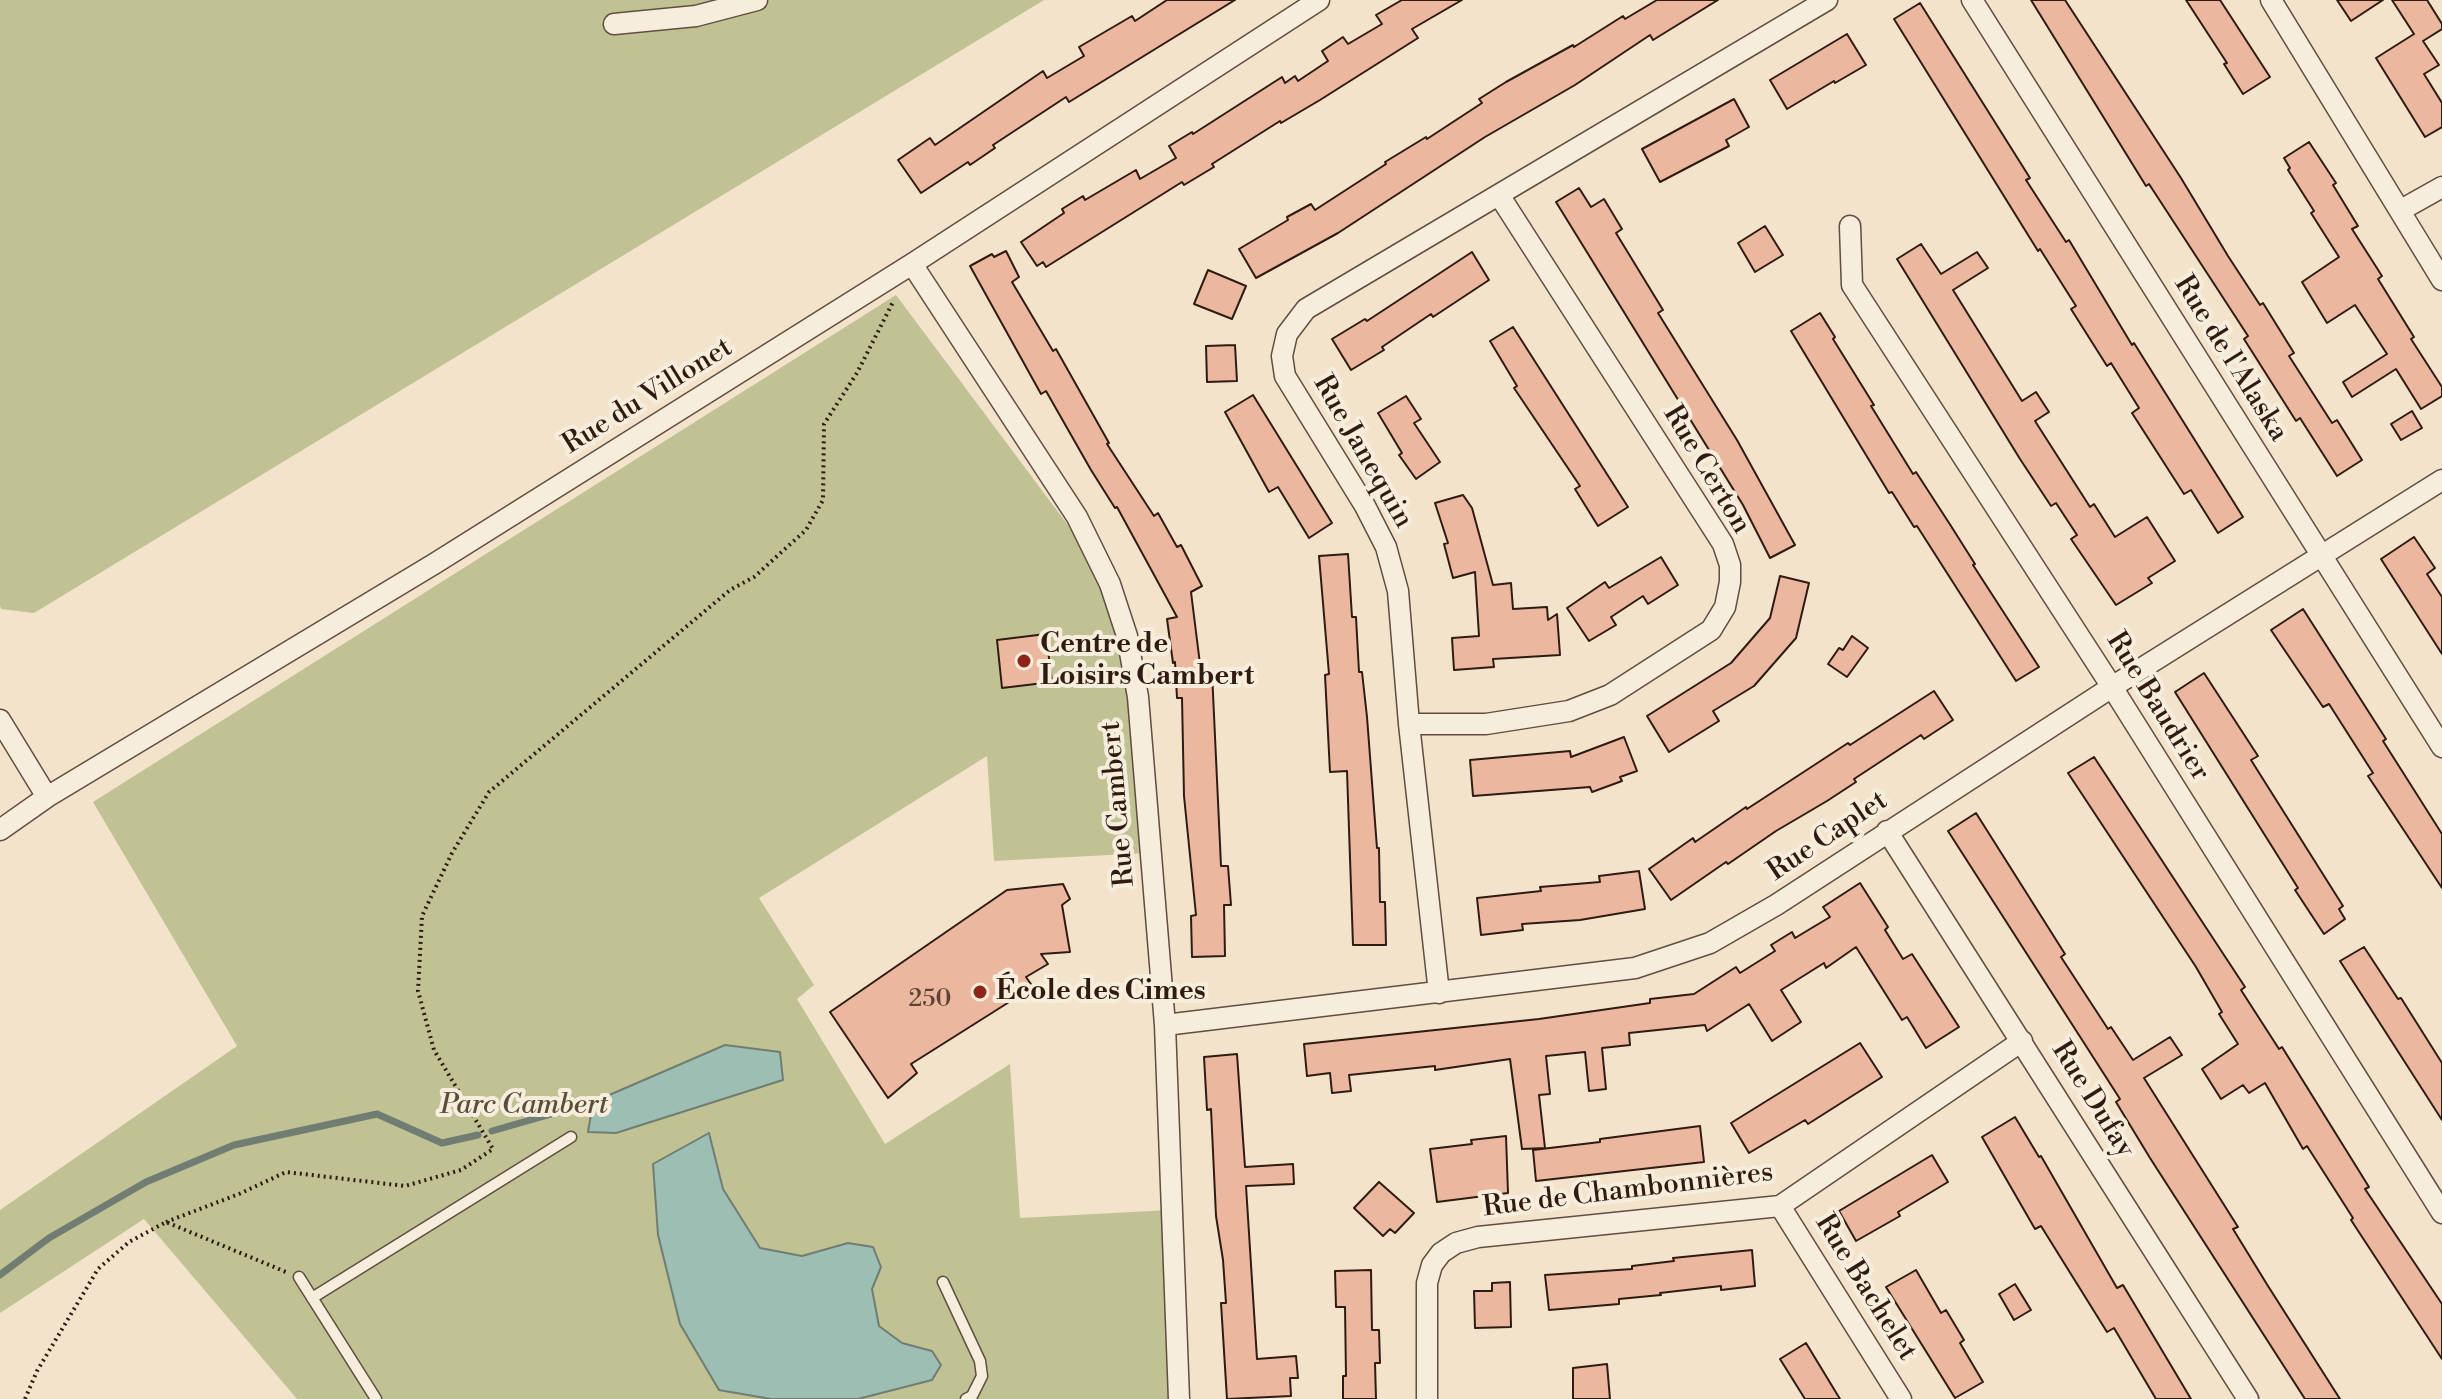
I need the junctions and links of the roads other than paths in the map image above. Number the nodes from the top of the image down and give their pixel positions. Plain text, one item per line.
1 (757, 0) edge
2 (1319, 0) edge
3 (1827, 0) edge
4 (1972, 0) edge
5 (2271, 0) edge
6 (614, 24) dead end
7 (2442, 187) edge
8 (1499, 195) junction
9 (2401, 210) junction
10 (1850, 226) dead end
11 (912, 264) junction
12 (2442, 280) edge
13 (2442, 480) edge
14 (2321, 556) junction
15 (2112, 687) junction
16 (0, 720) edge
17 (1409, 724) junction
18 (2442, 747) edge
19 (47, 797) junction
20 (0, 830) edge
21 (1887, 831) junction
22 (1439, 993) junction
23 (1165, 1025) junction
24 (2022, 1041) junction
25 (571, 1137) dead end
26 (1780, 1206) junction
27 (2442, 1213) edge
28 (299, 1277) road end
29 (943, 1282) dead end
30 (312, 1298) junction
31 (376, 1399) edge
32 (966, 1399) edge
33 (1179, 1399) edge
34 (1427, 1399) edge
35 (1901, 1399) edge
36 (2248, 1399) edge

1 - 6 street
2 - 11 street, Rue du Villonet
3 - 8 street, Rue Janequin
4 - 14 street, Rue de l'Alaska
5 - 9 street
7 - 9 street
8 - 17 street, Rue Janequin
8 - 17 street, Rue Certon
9 - 12 street
10 - 15 street, Rue Baudrier
11 - 19 street, Rue du Villonet
11 - 23 street, Rue Cambert
13 - 14 street, Rue Caplet
14 - 15 street, Rue Caplet
14 - 18 street, Rue de l'Alaska
15 - 21 street, Rue Caplet
15 - 27 street, Rue Baudrier
16 - 19 street
17 - 22 street, Rue Janequin
19 - 20 street, Rue du Villonet
21 - 22 street, Rue Caplet
21 - 24 street, Rue Dufay
22 - 23 street, Rue Caplet
23 - 33 street, Rue Cambert
24 - 26 street, Rue de Chambonnières
24 - 36 street, Rue Dufay
25 - 30 lane
26 - 34 street, Rue de Chambonnières
26 - 35 street, Rue Bachelet
28 - 30 lane
29 - 32 lane
30 - 31 lane

